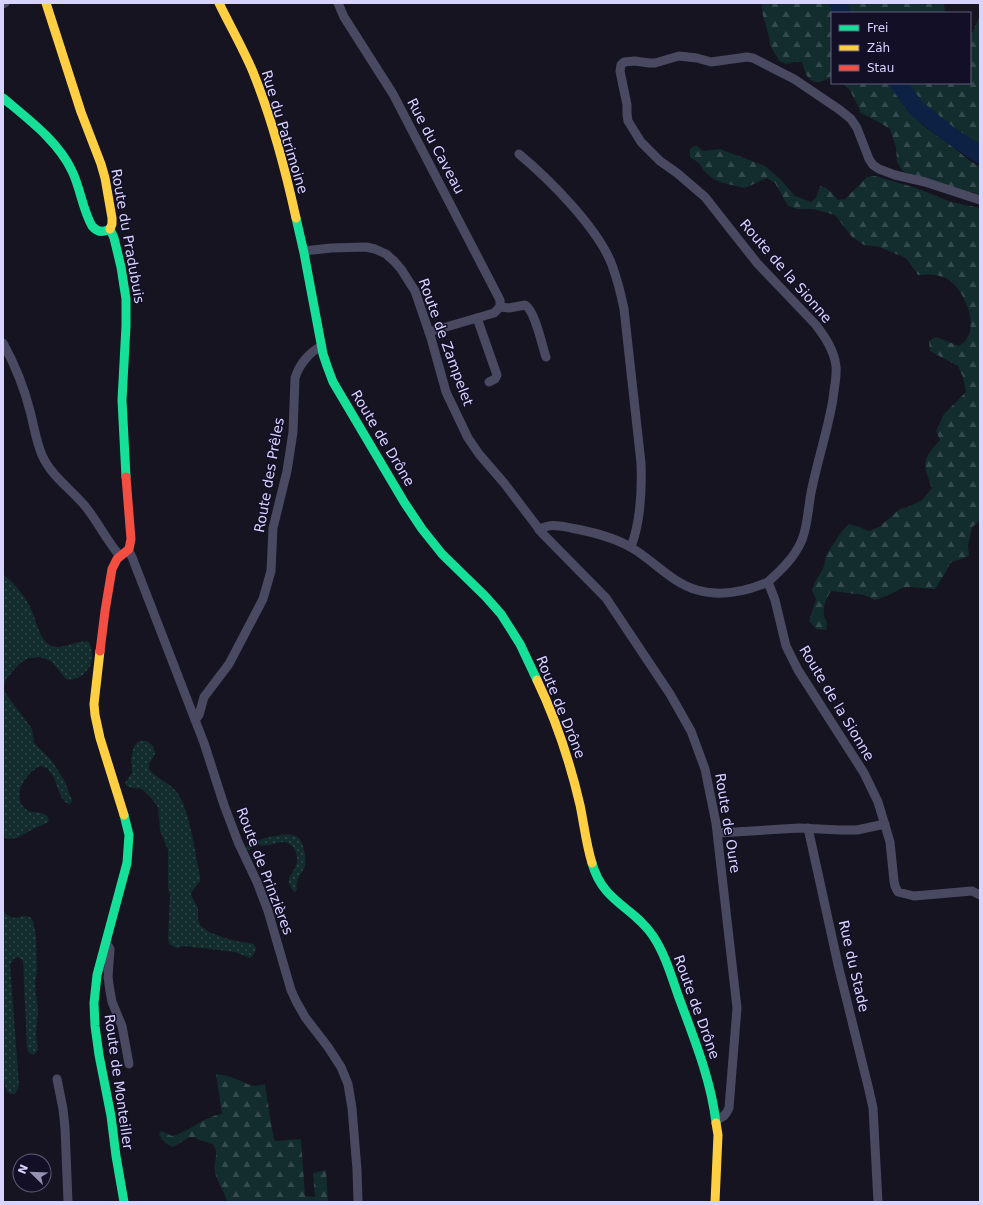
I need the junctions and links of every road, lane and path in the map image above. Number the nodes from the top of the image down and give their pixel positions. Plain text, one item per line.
1 (46, 3) edge
2 (219, 3) edge
3 (338, 3) edge
4 (3, 98) edge
5 (519, 154) dead end
6 (980, 200) edge
7 (110, 229) junction
8 (304, 251) junction
9 (500, 307) junction
10 (477, 318) junction
11 (429, 332) junction
12 (3, 343) edge
13 (322, 346) junction
14 (546, 357) dead end
15 (489, 382) dead end
16 (539, 530) junction
17 (631, 547) junction
18 (124, 553) junction
19 (768, 582) junction
20 (195, 720) junction
21 (885, 824) junction
22 (808, 828) junction
23 (718, 833) junction
24 (980, 895) edge
25 (106, 943) junction
26 (129, 1064) dead end
27 (57, 1080) dead end
28 (716, 1119) junction
29 (68, 1202) edge
30 (124, 1202) edge
31 (358, 1202) edge
32 (715, 1202) edge
33 (878, 1202) edge

1 - 7 street, Route du Pradubuis
2 - 8 street, Rue du Patrimoine
3 - 9 street, Rue du Caveau
4 - 7 street
5 - 17 street
6 - 19 street, Route de la Sionne
7 - 18 street, Route du Pradubuis
8 - 11 street, Route de Zampelet
8 - 13 street, Route de Drône
9 - 10 street
9 - 14 street
10 - 11 street
10 - 15 street
11 - 16 street, Route de Zampelet
12 - 18 street, Route de Prinzières
13 - 20 street, Route des Prêles
13 - 28 street, Route de Drône
16 - 17 street
16 - 23 street, Route de Oure
17 - 19 street
18 - 20 street, Route de Prinzières
18 - 25 street, Route de Monteiller
19 - 21 street, Route de la Sionne
20 - 31 street, Route de Prinzières
21 - 22 street
21 - 24 street, Route de la Sionne
22 - 23 street
22 - 33 street, Rue du Stade
23 - 28 street, Route de Oure
25 - 26 street, Route de Monteiller
25 - 30 street, Route de Monteiller
27 - 29 street
28 - 32 street, Route de Drône

